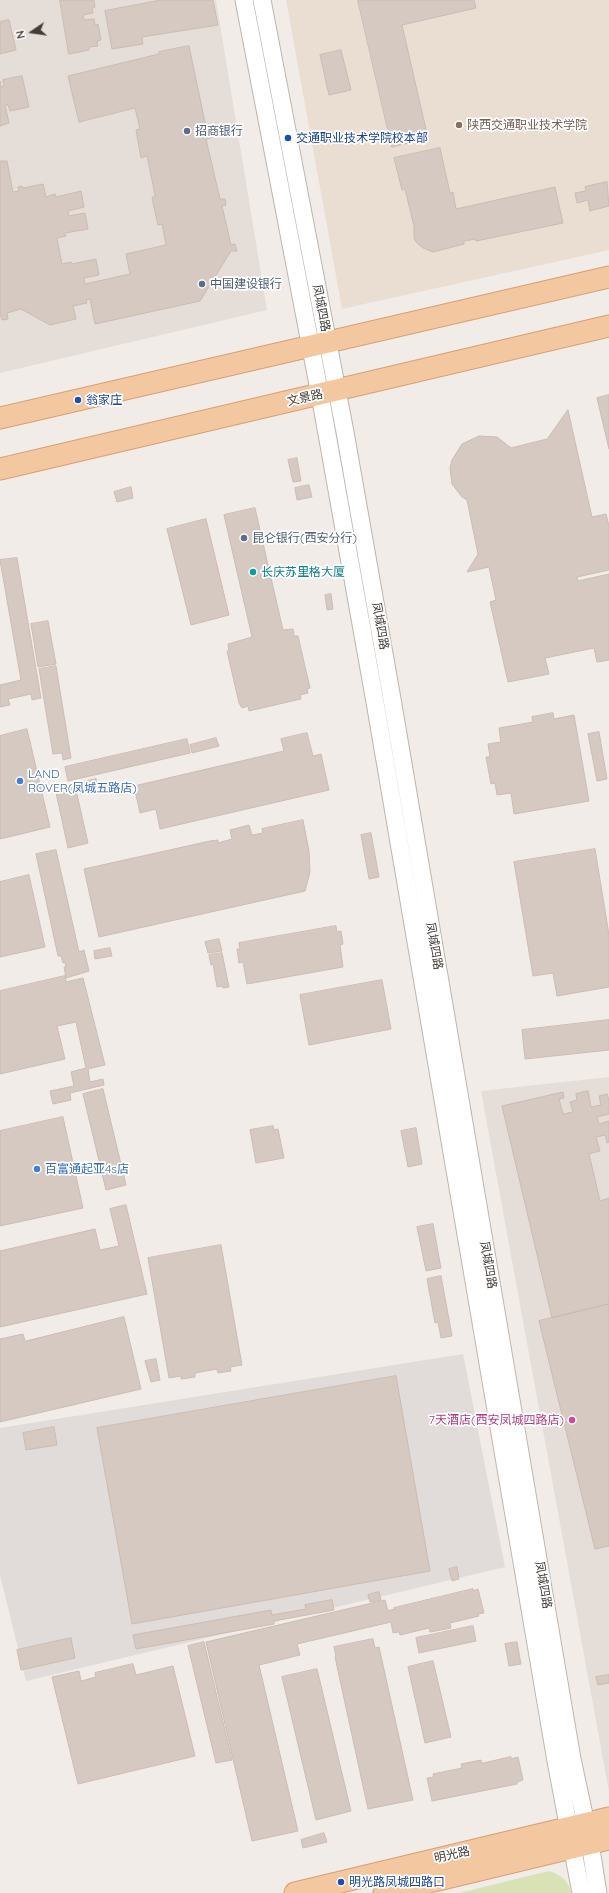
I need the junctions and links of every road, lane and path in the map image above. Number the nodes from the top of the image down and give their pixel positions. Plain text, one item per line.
1 (244, 0) edge
2 (262, 0) edge
3 (609, 277) edge
4 (609, 326) edge
5 (319, 344) junction
6 (329, 393) junction
7 (0, 418) edge
8 (0, 469) edge
9 (609, 1818) edge
10 (585, 1836) edge
11 (295, 1893) edge
12 (384, 1893) edge
13 (580, 1893) edge
14 (598, 1893) edge

1 - 5 street, 凤城四路
2 - 5 street, 凤城四路
3 - 5 main road
4 - 6 main road, 文景路
5 - 6 street, 凤城四路
5 - 7 main road
6 - 8 main road, 文景路
6 - 10 street, 凤城四路
9 - 10 main road, 明光路
10 - 11 main road, 明光路
10 - 12 main road, 明光路
10 - 13 street, 凤城四路
10 - 14 street, 凤城四路

